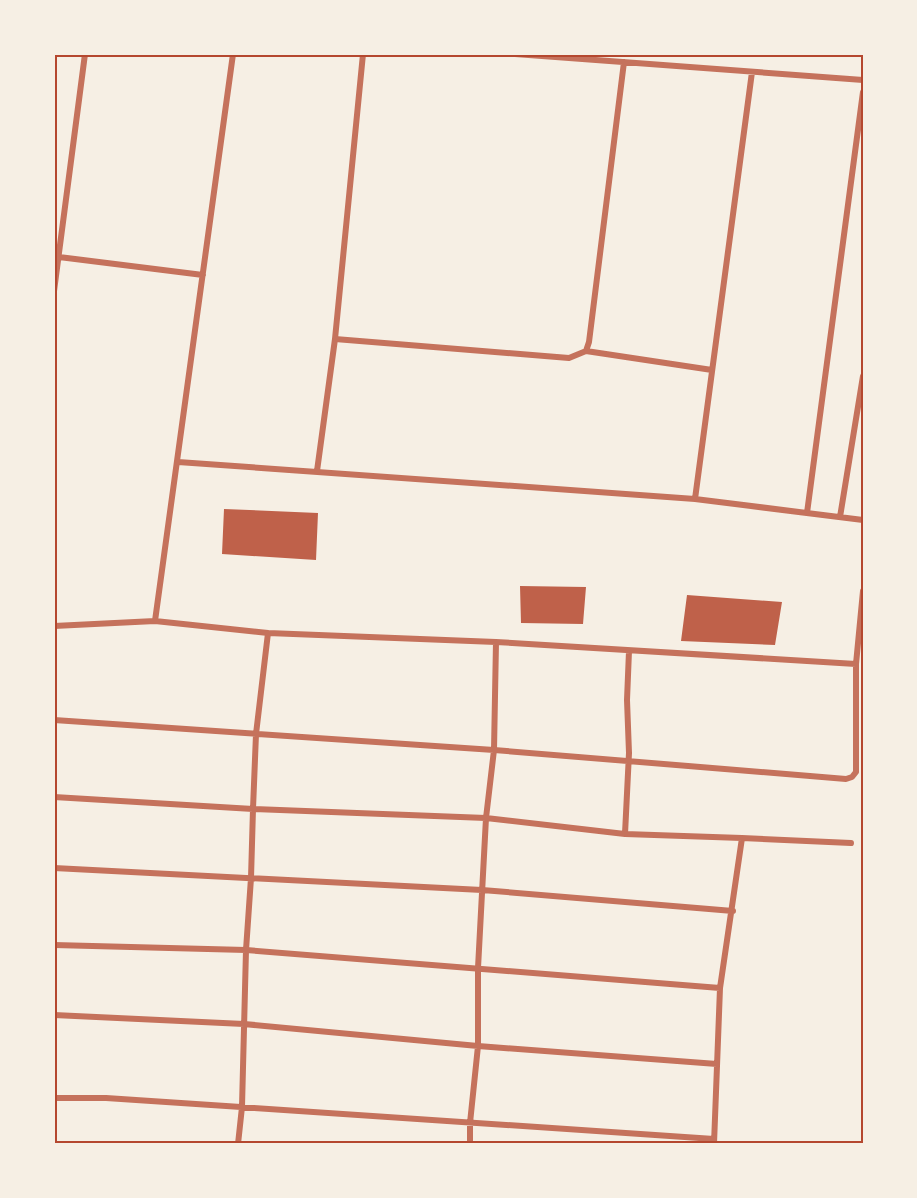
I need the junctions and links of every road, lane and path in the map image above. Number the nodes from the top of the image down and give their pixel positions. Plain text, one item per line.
1 (85, 54) edge
2 (233, 54) edge
3 (363, 54) edge
4 (515, 54) edge
5 (624, 62) junction
6 (752, 72) junction
7 (863, 80) edge
8 (863, 92) edge
9 (59, 257) junction
10 (203, 275) junction
11 (54, 291) edge
12 (335, 339) junction
13 (586, 351) junction
14 (712, 370) junction
15 (863, 376) edge
16 (178, 462) junction
17 (317, 471) junction
18 (695, 499) junction
19 (807, 513) junction
20 (840, 517) junction
21 (863, 520) edge
22 (863, 591) edge
23 (155, 621) junction
24 (54, 626) edge
25 (268, 633) junction
26 (496, 642) junction
27 (629, 651) junction
28 (856, 664) junction
29 (54, 720) edge
30 (256, 734) junction
31 (494, 750) junction
32 (629, 760) junction
33 (54, 797) edge
34 (253, 808) junction
35 (486, 818) junction
36 (625, 834) junction
37 (742, 838) junction
38 (851, 843) dead end
39 (54, 868) edge
40 (251, 878) junction
41 (482, 890) junction
42 (732, 911) junction
43 (54, 945) edge
44 (246, 950) junction
45 (478, 968) junction
46 (720, 988) junction
47 (54, 1015) edge
48 (244, 1024) junction
49 (478, 1046) junction
50 (717, 1064) junction
51 (54, 1098) edge
52 (242, 1107) junction
53 (470, 1123) junction
54 (714, 1142) edge
55 (238, 1144) edge
56 (470, 1144) edge

1 - 9 street
2 - 10 street
3 - 12 street
4 - 5 street
5 - 6 street
5 - 13 street
6 - 7 street
6 - 14 street
8 - 19 street
9 - 10 street
9 - 11 street
10 - 16 street
12 - 13 street
12 - 17 street
13 - 14 street
14 - 18 street
15 - 20 street
16 - 17 street
16 - 23 street
17 - 18 street
18 - 19 street
19 - 20 street
20 - 21 street
22 - 28 street
23 - 24 street
23 - 25 street
25 - 26 street
25 - 30 street
26 - 27 street
26 - 31 street
27 - 28 street
27 - 32 street
28 - 32 street
29 - 30 street
30 - 31 street
30 - 34 street
31 - 32 street
31 - 35 street
32 - 36 street
33 - 34 street
34 - 35 street
34 - 40 street
35 - 36 street
35 - 41 street
36 - 37 street
37 - 38 street
37 - 42 street
39 - 40 street
40 - 41 street
40 - 44 street
41 - 42 street
41 - 45 street
42 - 46 street
43 - 44 street
44 - 45 street
44 - 48 street
45 - 46 street
45 - 49 street
46 - 50 street
47 - 48 street
48 - 49 street
48 - 52 street
49 - 50 street
49 - 53 street
50 - 54 street
51 - 52 street
52 - 53 street
52 - 55 street
53 - 54 street
53 - 56 street

